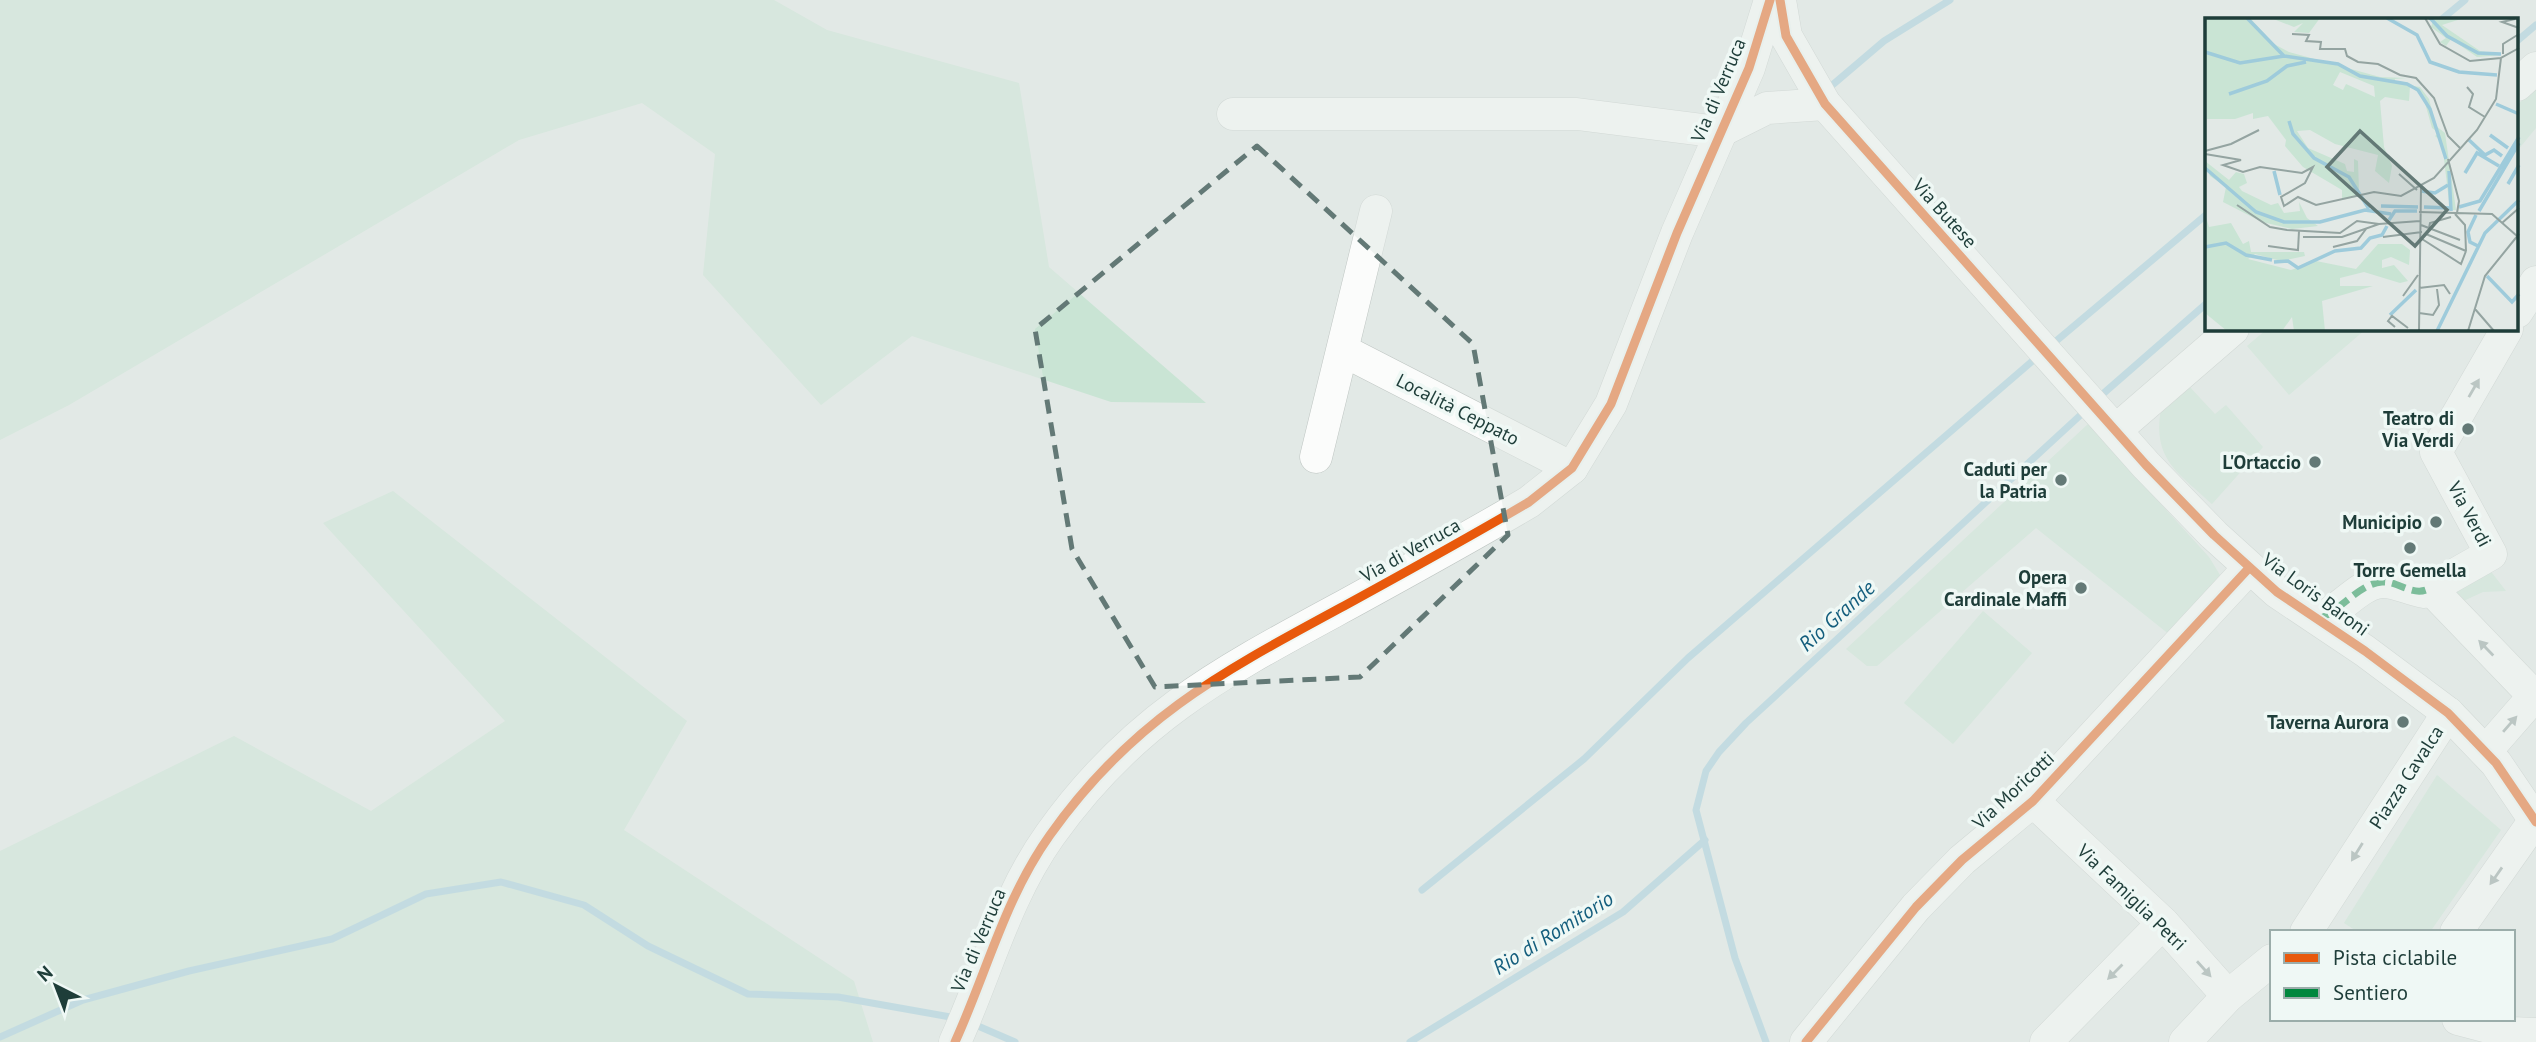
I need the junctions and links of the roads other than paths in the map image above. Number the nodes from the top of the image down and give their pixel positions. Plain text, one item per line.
1 (1770, 0) edge
2 (1780, 0) edge
3 (1801, 64) junction
4 (1749, 68) junction
5 (2536, 68) edge
6 (2518, 84) edge
7 (1825, 104) junction
8 (1767, 108) junction
9 (1233, 114) dead end
10 (1719, 132) junction
11 (1376, 211) dead end
12 (2536, 282) edge
13 (2518, 310) edge
14 (2230, 331) edge
15 (2506, 331) edge
16 (1344, 351) junction
17 (2107, 421) junction
18 (1316, 457) dead end
19 (1572, 468) junction
20 (2249, 568) junction
21 (2430, 589) junction
22 (2319, 619) junction
23 (2535, 696) edge
24 (2448, 713) junction
25 (2486, 751) junction
26 (2033, 801) junction
27 (2536, 820) edge
28 (2163, 923) junction
29 (2307, 930) edge
30 (2457, 930) edge
31 (2270, 962) edge
32 (2228, 996) junction
33 (2466, 1021) edge
34 (2536, 1034) edge
35 (956, 1039) edge
36 (1806, 1042) edge
37 (2046, 1042) edge
38 (2185, 1042) edge

1 - 4 street, Via di Verruca
2 - 3 street, Via Butese
3 - 4 street, Via di Verruca
3 - 7 street, Via Butese
3 - 8 street, Via di Verruca
4 - 10 street, Via di Verruca
5 - 6 street
7 - 8 street, Via di Verruca
7 - 17 street, Via Butese
8 - 10 street, Via di Verruca
9 - 10 street
10 - 19 street, Via di Verruca
11 - 16 street
12 - 13 street
14 - 17 street
21 -> 15 street, Via Verdi
16 - 18 street
16 - 19 street, Località Ceppato
17 - 20 street, Via Loris Baroni
19 - 35 street, Via di Verruca
20 - 22 street, Via Loris Baroni
20 - 26 street, Via Moricotti
21 - 22 street
23 -> 21 street
22 - 24 street, Via Loris Baroni
25 -> 23 street
24 - 25 street, Piazza Cavalca
24 -> 29 street, Piazza Cavalca
25 - 27 street, Piazza Cavalca
26 - 28 street, Via Famiglia Petri
26 - 36 street, Via Moricotti
27 -> 30 street, Piazza Cavalca
28 -> 32 street, Via Famiglia Petri
28 -> 37 street
31 - 32 street
32 - 38 street
33 - 34 street

